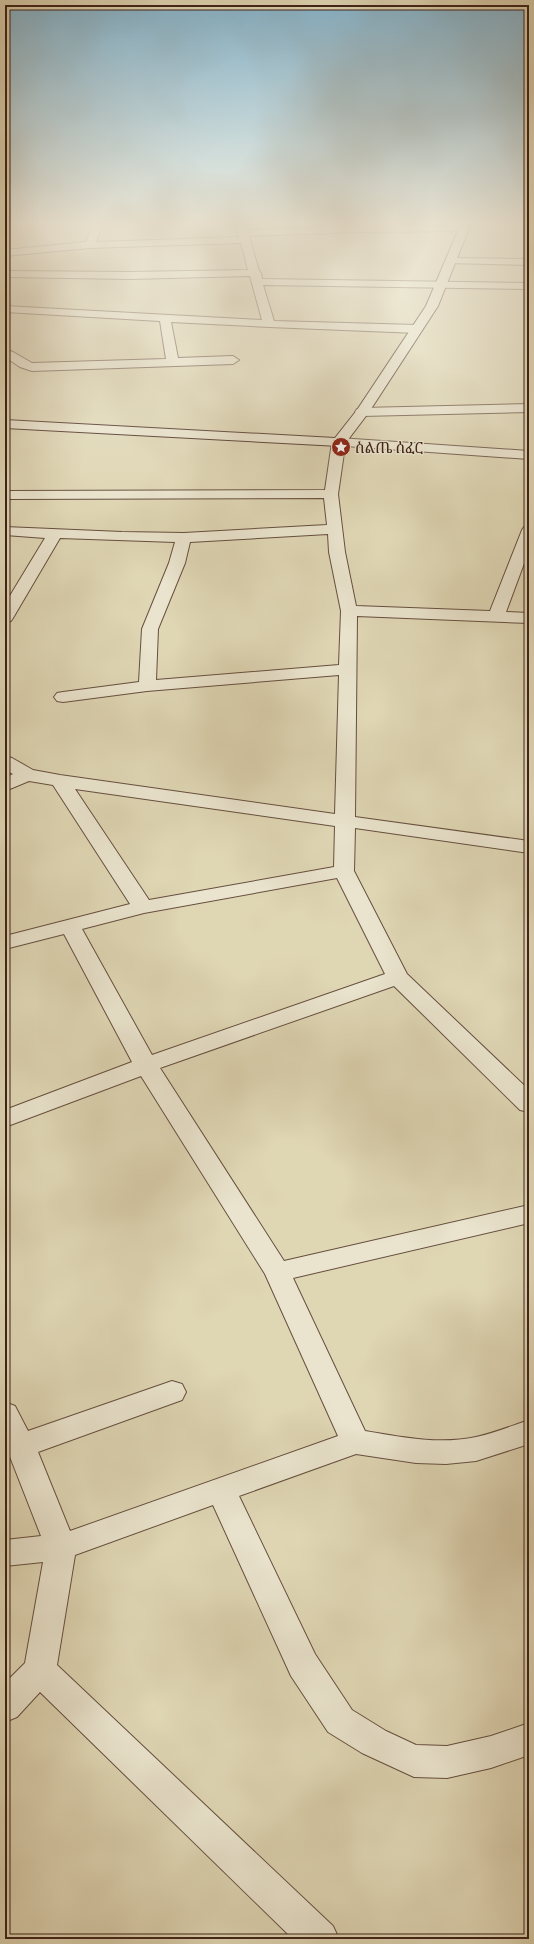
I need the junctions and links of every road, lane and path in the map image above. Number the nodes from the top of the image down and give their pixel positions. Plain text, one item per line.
1 (129, 317) edge
2 (267, 317) edge
3 (425, 317) edge
4 (165, 319) junction
5 (269, 324) junction
6 (417, 329) junction
7 (5, 353) edge
8 (233, 360) dead end
9 (172, 361) junction
10 (529, 408) edge
11 (362, 412) junction
12 (5, 424) edge
13 (339, 442) junction
14 (529, 455) edge
15 (331, 494) junction
16 (5, 495) edge
17 (335, 529) junction
18 (529, 530) edge
19 (5, 531) edge
20 (55, 534) junction
21 (184, 538) junction
22 (349, 611) junction
23 (496, 616) junction
24 (5, 618) edge
25 (529, 618) edge
26 (349, 670) junction
27 (147, 686) junction
28 (63, 697) dead end
29 (5, 762) edge
30 (27, 775) junction
31 (60, 781) junction
32 (5, 785) edge
33 (345, 821) junction
34 (529, 847) edge
35 (344, 871) junction
36 (143, 907) junction
37 (70, 926) junction
38 (5, 943) edge
39 (398, 977) junction
40 (146, 1065) junction
41 (529, 1104) edge
42 (5, 1119) edge
43 (529, 1214) edge
44 (277, 1272) junction
45 (172, 1392) dead end
46 (5, 1414) edge
47 (529, 1432) edge
48 (355, 1442) junction
49 (21, 1446) junction
50 (222, 1490) junction
51 (61, 1547) junction
52 (5, 1553) edge
53 (40, 1670) junction
54 (5, 1706) edge
55 (529, 1739) edge
56 (320, 1939) edge

1 - 4 street
2 - 5 street
3 - 6 street
4 - 5 street
4 - 9 street
5 - 6 street
6 - 11 street
7 - 9 street
8 - 9 street
10 - 11 street
11 - 13 street
12 - 13 street
13 - 14 street
13 - 15 street
15 - 16 street
15 - 17 street
17 - 21 street
17 - 22 street
18 - 23 street
19 - 20 street
20 - 21 street
20 - 24 street
21 - 27 street
22 - 23 street
22 - 26 street
23 - 25 street
26 - 27 street
26 - 33 street
27 - 28 street
29 - 30 street
30 - 31 street
30 - 32 street
31 - 33 street
31 - 36 street
33 - 34 street
33 - 35 street
35 - 36 street
35 - 39 street
36 - 37 street
37 - 38 street
37 - 40 street
39 - 40 street
39 - 41 street
40 - 42 street
40 - 44 street
43 - 44 street
44 - 48 street
45 - 49 street
46 - 49 street
47 - 48 street
48 - 50 street
49 - 51 street
50 - 51 street
50 - 55 street
51 - 52 street
51 - 53 street
53 - 54 street
53 - 56 street

